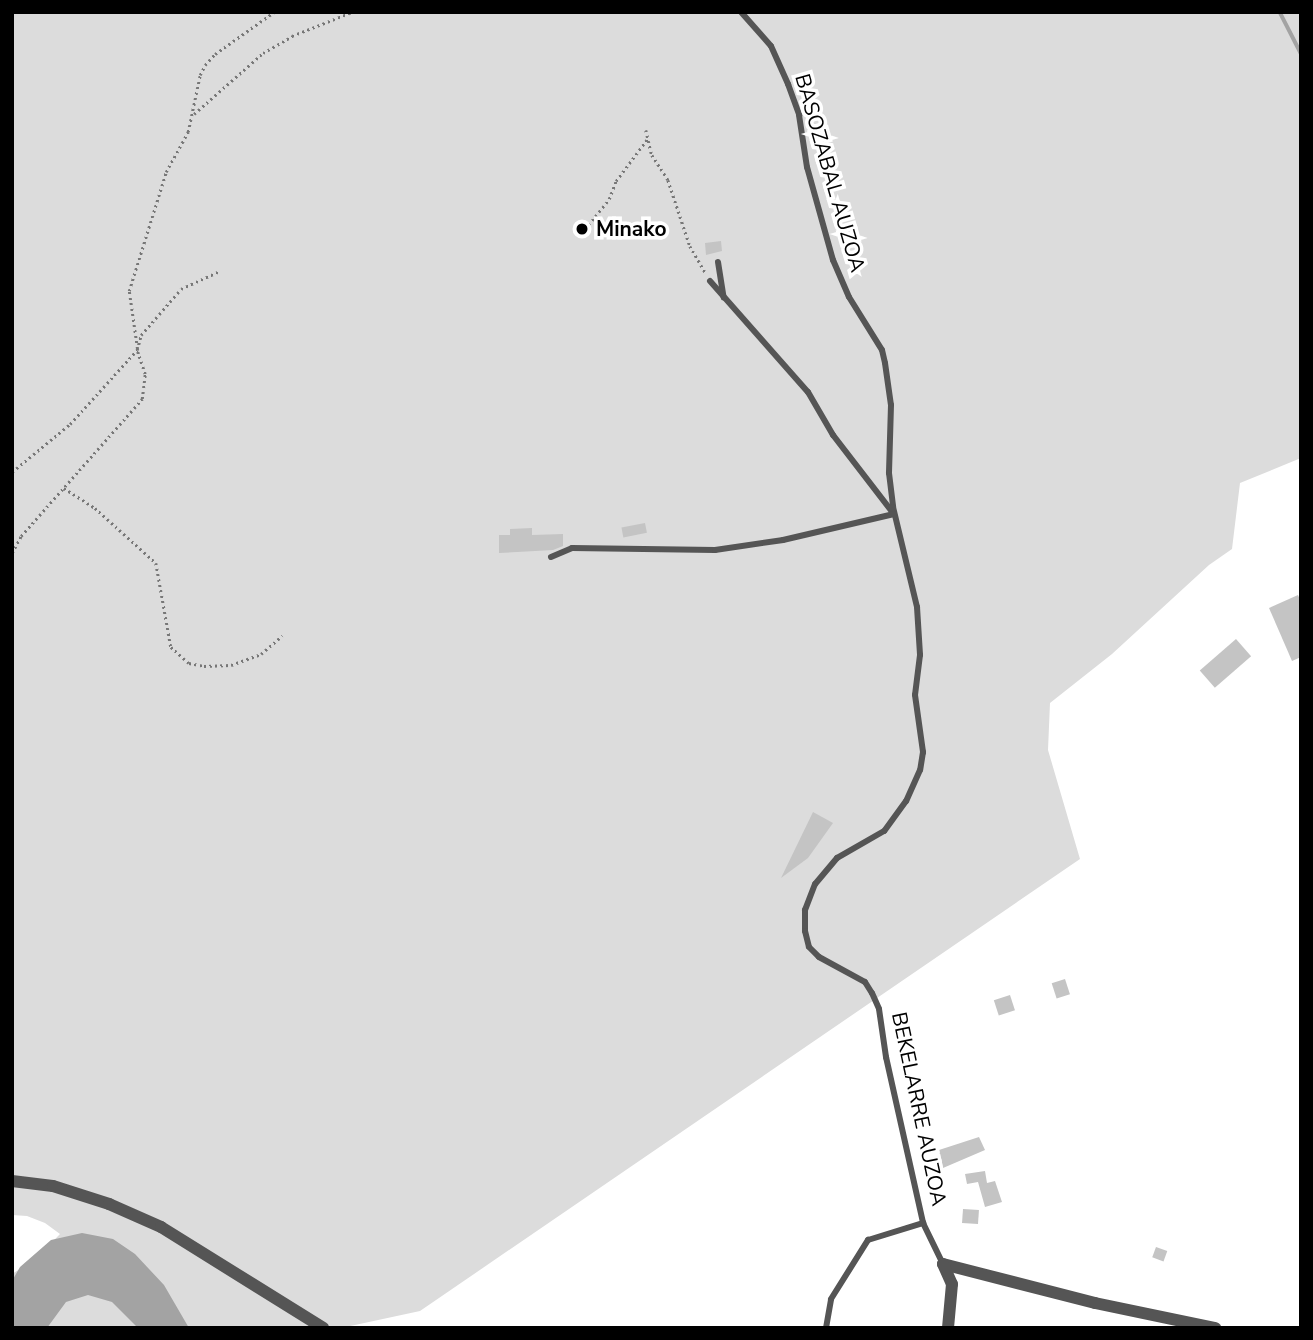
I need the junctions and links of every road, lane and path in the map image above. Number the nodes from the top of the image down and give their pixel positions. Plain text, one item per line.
1 (274, 12) edge
2 (352, 12) edge
3 (741, 12) edge
4 (194, 114) junction
5 (646, 130) dead end
6 (648, 138) junction
7 (585, 229) dead end
8 (718, 262) dead end
9 (220, 271) dead end
10 (710, 281) joint
11 (724, 300) junction
12 (137, 350) junction
13 (12, 472) edge
14 (64, 488) junction
15 (894, 514) junction
16 (12, 553) edge
17 (551, 557) dead end
18 (282, 636) dead end
19 (12, 1181) edge
20 (923, 1223) junction
21 (943, 1264) junction
22 (323, 1328) edge
23 (827, 1328) edge
24 (948, 1328) edge
25 (1215, 1328) edge

1 - 4 path
2 - 4 path
3 - 15 lane, BASOZABAL AUZOA
4 - 12 path
5 - 6 path
6 - 7 path
6 - 10 path
8 - 11 lane
9 - 12 path
10 - 11 lane
11 - 15 lane
12 - 13 path
12 - 14 path
14 - 16 path
14 - 18 path
15 - 17 lane
15 - 20 lane, BEKELARRE AUZOA
19 - 22 street
20 - 21 lane, BEKELARRE AUZOA
20 - 23 lane, BEKELARRE AUZOA
21 - 24 street, BEKELARRE AUZOA
21 - 25 street

